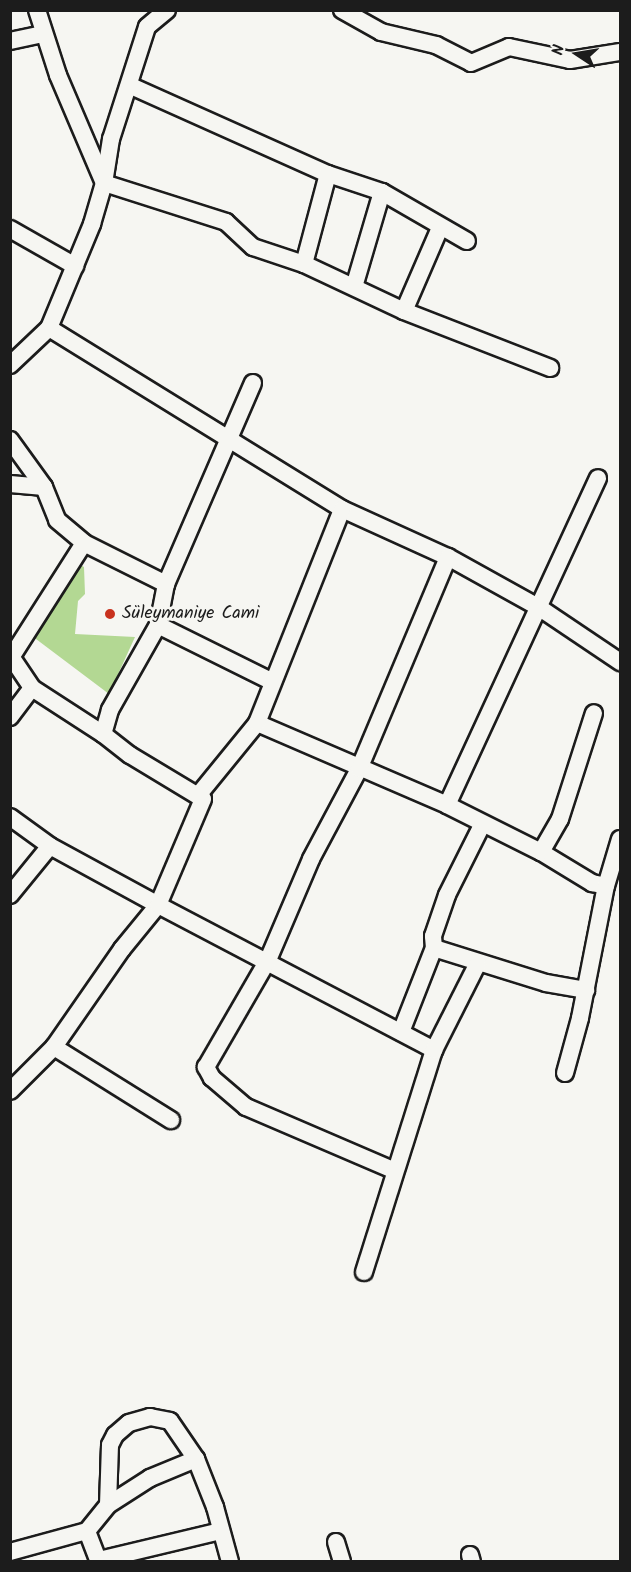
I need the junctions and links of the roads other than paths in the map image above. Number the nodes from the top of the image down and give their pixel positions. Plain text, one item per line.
1 (38, 10) edge
2 (167, 10) edge
3 (342, 10) edge
4 (43, 34) junction
5 (10, 41) edge
6 (621, 52) edge
7 (130, 86) junction
8 (328, 174) junction
9 (104, 183) junction
10 (382, 192) junction
11 (440, 228) junction
12 (10, 229) edge
13 (467, 241) dead end
14 (304, 264) junction
15 (75, 266) junction
16 (354, 286) junction
17 (404, 311) junction
18 (49, 328) junction
19 (10, 365) edge
20 (550, 368) dead end
21 (253, 383) dead end
22 (10, 440) edge
23 (230, 441) junction
24 (598, 478) dead end
25 (10, 484) edge
26 (44, 487) junction
27 (342, 509) junction
28 (84, 543) junction
29 (448, 557) junction
30 (166, 584) junction
31 (540, 608) junction
32 (158, 626) junction
33 (11, 656) edge
34 (621, 662) edge
35 (271, 681) junction
36 (32, 688) junction
37 (594, 713) dead end
38 (10, 717) edge
39 (256, 723) junction
40 (103, 734) junction
41 (359, 769) junction
42 (200, 793) junction
43 (447, 805) junction
44 (10, 818) edge
45 (482, 825) junction
46 (621, 839) edge
47 (50, 846) junction
48 (541, 852) junction
49 (617, 857) edge
50 (606, 886) junction
51 (10, 895) edge
52 (158, 905) junction
53 (434, 948) junction
54 (268, 960) junction
55 (478, 963) junction
56 (586, 990) junction
57 (400, 1032) junction
58 (54, 1047) junction
59 (434, 1050) junction
60 (565, 1073) dead end
61 (10, 1091) edge
62 (171, 1119) dead end
63 (393, 1170) junction
64 (364, 1272) dead end
65 (196, 1459) junction
66 (108, 1505) junction
67 (87, 1531) junction
68 (221, 1532) junction
69 (336, 1542) dead end
70 (10, 1552) edge
71 (99, 1561) edge
72 (230, 1562) edge
73 (342, 1562) edge

1 - 4 street
2 - 7 street
3 - 6 street
4 - 5 street
4 - 9 street
7 - 8 street
7 - 9 street
8 - 10 street
8 - 14 street
9 - 14 street
9 - 15 street
10 - 11 street
10 - 16 street
11 - 13 street
11 - 17 street
12 - 15 street
14 - 16 street
15 - 18 street
16 - 17 street
17 - 20 street
18 - 19 street
18 - 23 street
21 - 23 street
22 - 26 street
23 - 27 street
23 - 30 street
24 - 31 street
25 - 26 street
26 - 28 street
27 - 29 street
27 - 35 street
28 - 30 street
28 - 33 street
29 - 31 street
29 - 41 street
30 - 32 street
31 - 34 street
31 - 43 street
32 - 35 street
32 - 40 street
33 - 36 street
35 - 39 street
36 - 38 street
36 - 40 street
37 - 48 street
39 - 41 street
39 - 42 street
40 - 42 street
41 - 43 street
41 - 54 street
42 - 52 street
43 - 45 street
44 - 47 street
45 - 48 street
45 - 53 street
46 - 49 street
47 - 51 street
47 - 52 street
48 - 50 street
49 - 50 street
50 - 56 street
52 - 54 street
52 - 58 street
53 - 55 street
53 - 57 street
54 - 57 street
54 - 63 street
55 - 56 street
55 - 59 street
56 - 60 street
57 - 59 street
58 - 61 street
58 - 62 street
59 - 63 street
63 - 64 street
65 - 66 street
65 - 66 street
65 - 68 street
66 - 67 street
67 - 70 street
67 - 71 street
68 - 71 street
68 - 72 street
69 - 73 street

